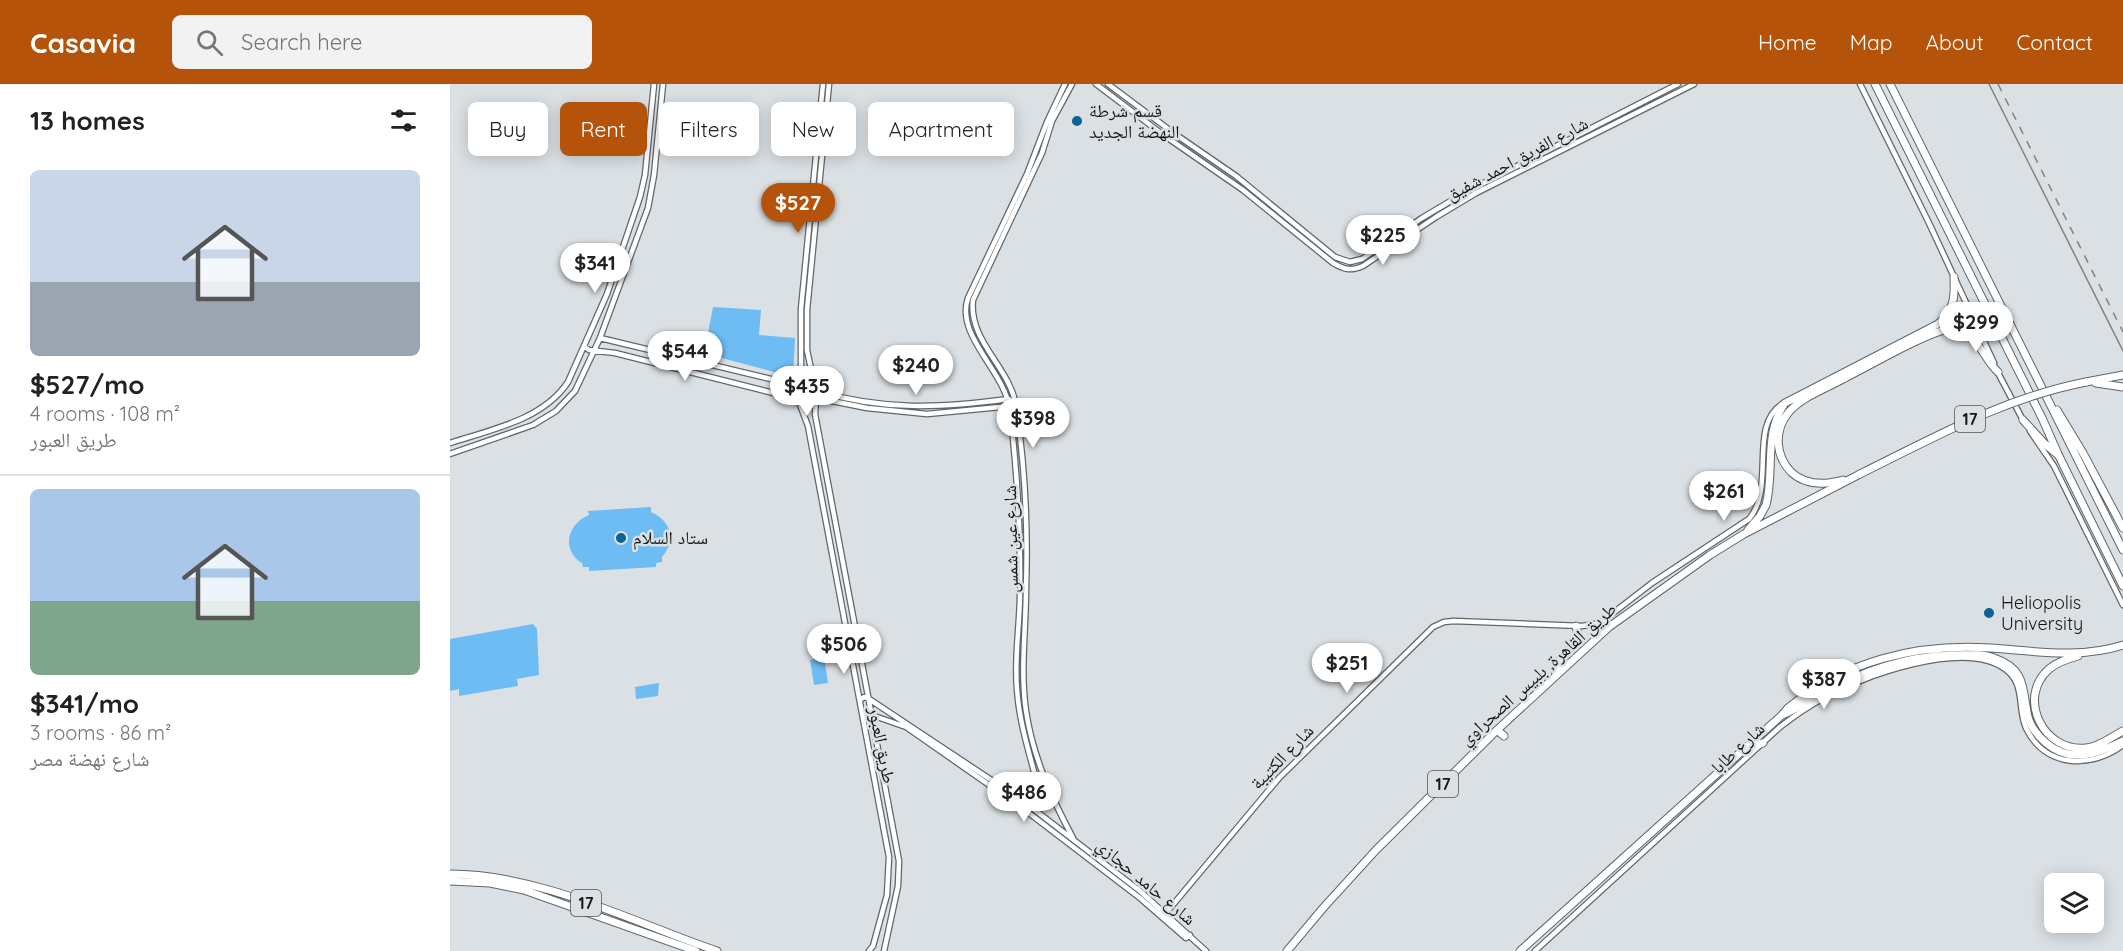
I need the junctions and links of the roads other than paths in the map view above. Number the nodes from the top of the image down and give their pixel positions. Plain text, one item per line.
1 (654, 84) edge
2 (663, 84) edge
3 (823, 84) edge
4 (829, 84) edge
5 (1065, 84) edge
6 (1072, 84) edge
7 (1096, 84) edge
8 (1108, 84) edge
9 (1678, 84) edge
10 (1694, 84) edge
11 (1860, 84) edge
12 (1875, 84) edge
13 (1890, 84) edge
14 (1259, 195) junction
15 (1255, 200) junction
16 (1432, 212) junction
17 (1436, 217) junction
18 (1422, 218) junction
19 (1426, 224) junction
20 (626, 237) junction
21 (1308, 239) junction
22 (635, 240) junction
23 (623, 246) junction
24 (632, 250) junction
25 (1954, 277) junction
26 (600, 338) junction
27 (585, 347) junction
28 (596, 350) junction
29 (683, 358) junction
30 (680, 369) junction
31 (1998, 372) junction
32 (2123, 375) edge
33 (2086, 382) junction
34 (800, 386) junction
35 (2123, 387) edge
36 (816, 389) junction
37 (558, 395) junction
38 (2046, 395) junction
39 (1015, 398) junction
40 (817, 399) junction
41 (1008, 399) junction
42 (798, 400) junction
43 (1788, 401) junction
44 (566, 403) junction
45 (548, 404) junction
46 (1009, 406) junction
47 (1016, 406) junction
48 (555, 412) junction
49 (2023, 420) junction
50 (450, 443) edge
51 (450, 454) edge
52 (2058, 454) junction
53 (1860, 474) junction
54 (2123, 528) edge
55 (1744, 534) junction
56 (2123, 550) edge
57 (2123, 586) edge
58 (2123, 605) edge
59 (1576, 626) junction
60 (2123, 645) edge
61 (2088, 653) junction
62 (1930, 659) junction
63 (1556, 674) junction
64 (869, 699) junction
65 (860, 700) junction
66 (862, 712) junction
67 (1782, 715) junction
68 (873, 716) junction
69 (1497, 730) junction
70 (2123, 731) edge
71 (1504, 736) dead end
72 (1762, 743) junction
73 (2123, 743) edge
74 (1748, 747) junction
75 (1023, 801) junction
76 (1073, 838) junction
77 (450, 874) edge
78 (450, 881) edge
79 (1561, 902) dead end
80 (1567, 909) junction
81 (1166, 913) junction
82 (640, 921) junction
83 (654, 927) junction
84 (637, 930) junction
85 (651, 935) junction
86 (1188, 937) junction
87 (871, 949) edge
88 (696, 951) edge
89 (717, 951) edge
90 (878, 951) edge
91 (884, 951) edge
92 (1206, 951) edge
93 (1287, 951) edge
94 (1520, 951) edge
95 (1535, 951) edge

1 - 20 street
2 - 22 street
3 - 34 street
4 - 36 street
5 - 41 street, شارع عين شمس
6 - 39 street, شارع عين شمس
7 - 15 street, شارع الفريق احمد شفيق
8 - 14 street, شارع الفريق احمد شفيق
9 - 16 street, شارع الفريق احمد شفيق
10 - 17 street, شارع الفريق احمد شفيق
11 - 25 street
12 - 52 highway
13 - 38 highway
14 - 15 street
14 - 21 street, شارع الفريق احمد شفيق
15 - 21 street, شارع الفريق احمد شفيق
16 - 17 street
16 - 18 street, شارع الفريق احمد شفيق
17 - 19 street, شارع الفريق احمد شفيق
18 - 19 street
18 - 21 street, شارع الفريق احمد شفيق
19 - 21 street, شارع الفريق احمد شفيق
20 - 22 street
20 - 23 street
22 - 24 street
23 - 24 street
23 - 27 street
24 - 26 street
25 - 31 street
25 - 43 highway
26 - 28 street
26 - 29 street
27 - 28 street
27 - 37 street
28 - 30 street
28 - 44 street
29 - 30 street
29 - 34 street
30 - 42 street
31 - 49 street
31 - 53 highway
32 - 33 highway, طريق القاهرة, بلبيس الصحراوي
33 - 35 highway
33 - 53 highway, طريق القاهرة, بلبيس الصحراوي / 17, bridge
34 - 36 street
34 - 42 street
36 - 40 street
36 - 41 street
37 - 44 street
37 - 45 street
38 - 54 highway
38 - 56 highway
39 - 41 street
39 - 47 street, شارع عين شمس
40 - 42 street
40 - 46 street
40 - 64 street, طريق العبور
41 - 46 street, شارع عين شمس
42 - 65 street, طريق العبور
43 - 55 highway
43 - 59 street, شارع الكتيبة
44 - 48 street
45 - 48 street
45 - 50 street
46 - 47 street
46 - 75 street, شارع عين شمس
47 - 76 street, شارع عين شمس
48 - 51 street
49 - 52 highway
49 - 58 street
52 - 57 highway
53 - 55 highway, طريق القاهرة, بلبيس الصحراوي / 17
55 - 63 highway, طريق القاهرة, بلبيس الصحراوي / 17
59 - 63 highway
59 - 81 street, شارع الكتيبة
60 - 61 highway
61 - 67 highway
61 - 70 highway
62 - 67 highway
62 - 72 street, شارع طابا
62 - 73 highway
63 - 69 highway, طريق القاهرة, بلبيس الصحراوي / 17
64 - 65 street
64 - 68 street, طريق العبور
64 - 75 street, شارع حامد حجازي
65 - 66 street, طريق العبور
66 - 68 street, شارع حامد حجازي
66 - 87 street, طريق العبور
67 - 74 highway
68 - 86 street, شارع حامد حجازي
68 - 91 street, طريق العبور
69 - 71 highway
69 - 93 highway, طريق القاهرة, بلبيس الصحراوي / 17
72 - 74 highway
72 - 95 street, شارع طابا
74 - 80 highway
75 - 76 street, شارع حامد حجازي
76 - 81 street, شارع حامد حجازي
77 - 82 highway, 17
78 - 84 highway, 17
79 - 80 highway
80 - 94 highway
81 - 86 street, شارع حامد حجازي
82 - 83 highway, 17
82 - 84 highway
83 - 85 highway
83 - 89 highway, 17
84 - 85 highway, 17
85 - 88 highway, 17
86 - 92 street, شارع حامد حجازي
87 - 90 street

